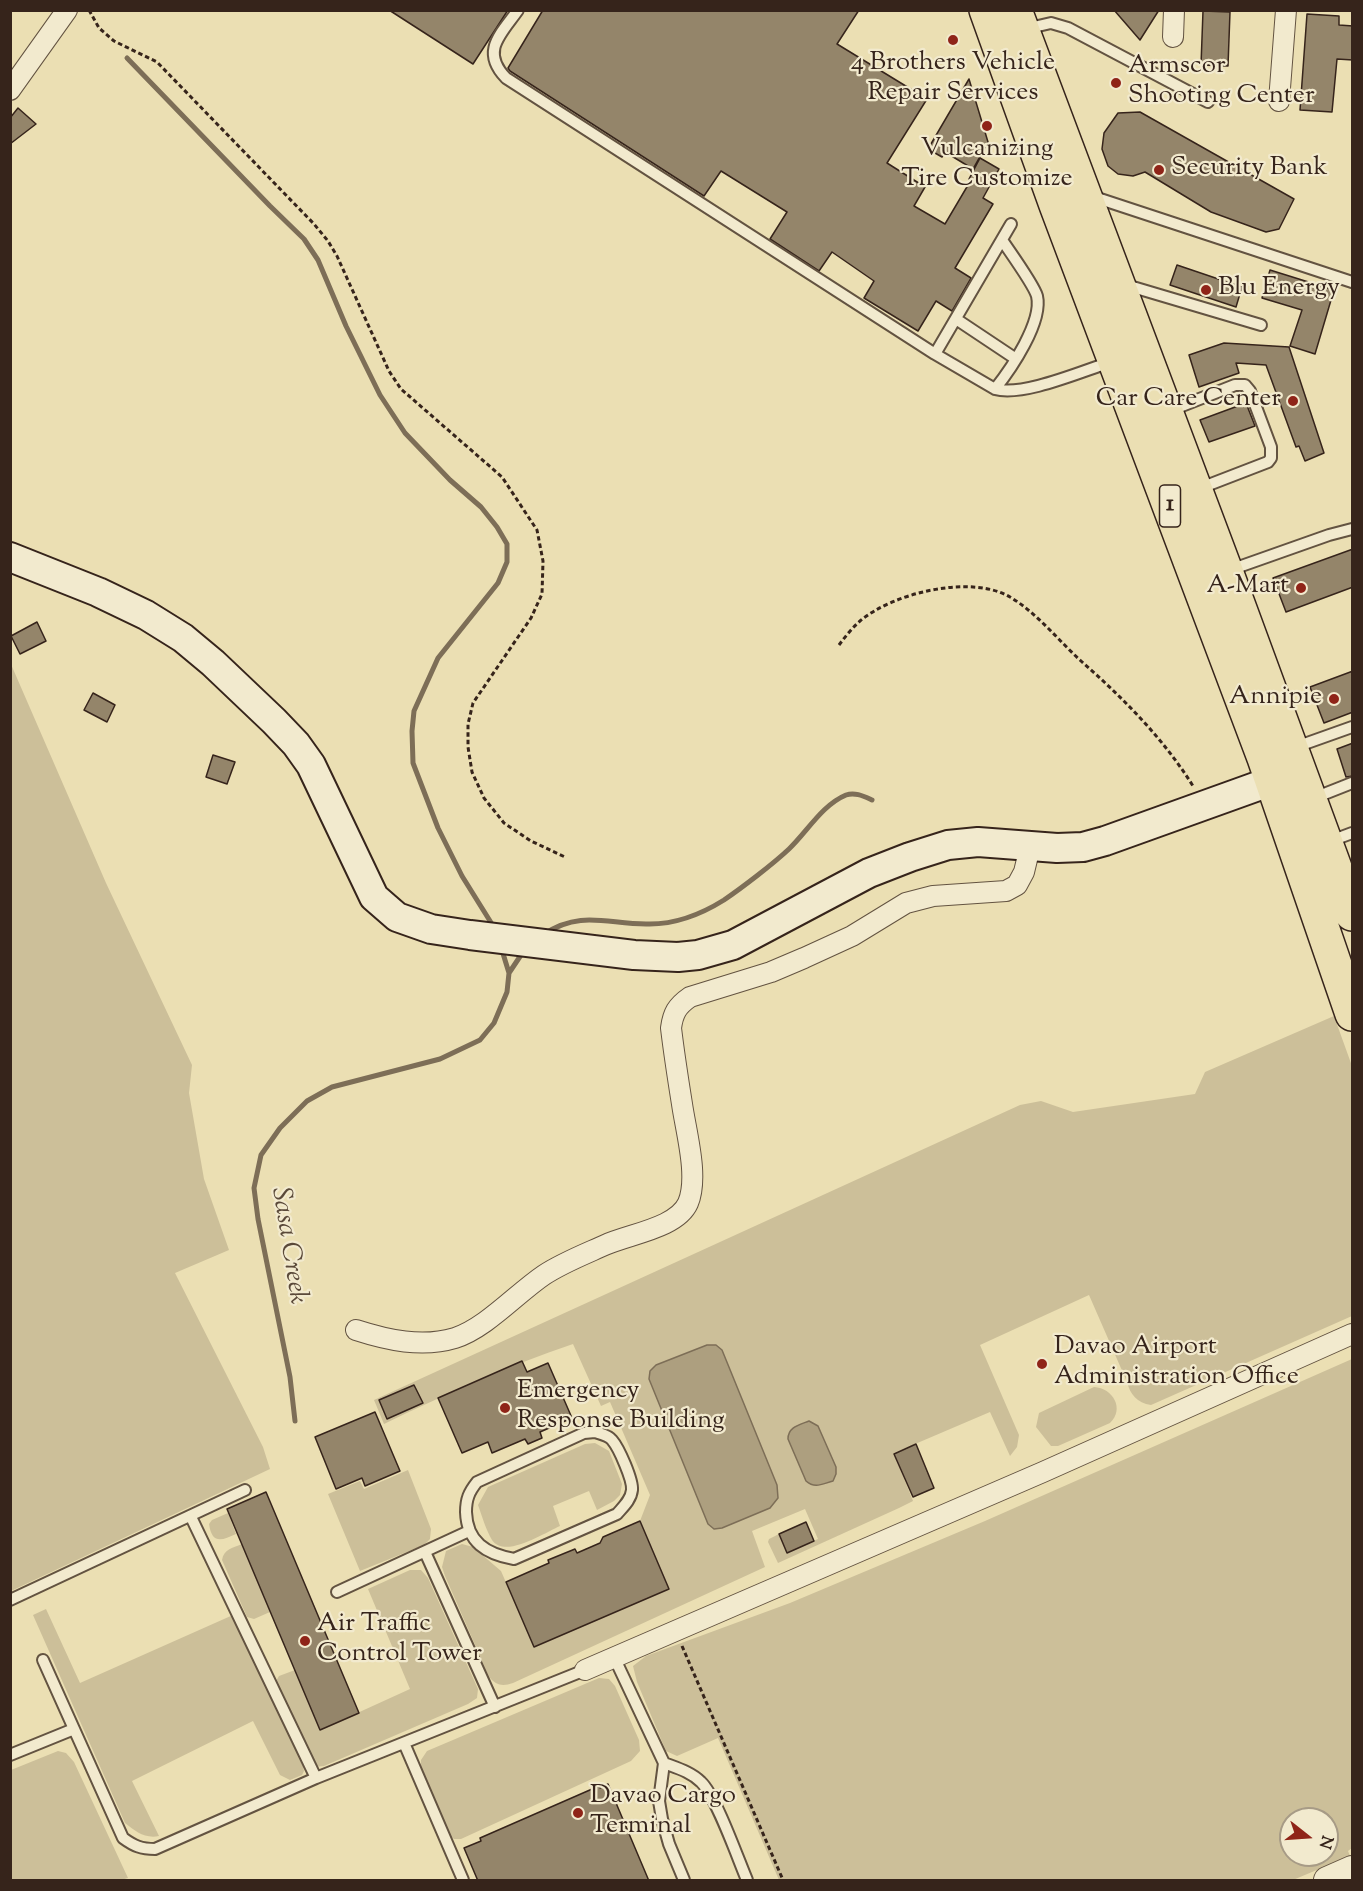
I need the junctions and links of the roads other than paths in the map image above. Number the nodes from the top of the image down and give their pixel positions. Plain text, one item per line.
1 (518, 10) edge
2 (986, 10) edge
3 (1174, 10) edge
4 (1286, 10) edge
5 (63, 13) edge
6 (1018, 20) edge
7 (1173, 37) dead end
8 (10, 90) edge
9 (1279, 101) dead end
10 (1208, 102) dead end
11 (1070, 199) junction
12 (1011, 224) dead end
13 (1002, 240) junction
14 (1353, 282) edge
15 (1103, 288) junction
16 (956, 319) junction
17 (1261, 325) dead end
18 (935, 354) junction
19 (1129, 356) junction
20 (1016, 359) junction
21 (995, 389) junction
22 (1166, 412) junction
23 (1196, 490) junction
24 (1353, 529) edge
25 (10, 557) edge
26 (1226, 571) junction
27 (1244, 663) junction
28 (1353, 727) edge
29 (1285, 779) junction
30 (1353, 783) edge
31 (1320, 846) edge
32 (1030, 847) junction
33 (1353, 914) edge
34 (1351, 1006) edge
35 (356, 1330) dead end
36 (1353, 1334) edge
37 (245, 1490) dead end
38 (190, 1517) junction
39 (468, 1531) junction
40 (425, 1552) junction
41 (337, 1592) dead end
42 (10, 1600) edge
43 (614, 1657) junction
44 (43, 1660) dead end
45 (585, 1670) joint
46 (495, 1707) junction
47 (74, 1729) junction
48 (404, 1743) junction
49 (10, 1755) edge
50 (664, 1763) junction
51 (316, 1778) junction
52 (1353, 1869) edge
53 (463, 1881) edge
54 (684, 1881) edge
55 (747, 1881) edge
56 (1327, 1881) edge

1 - 18 lane
2 - 11 highway, 1
3 - 7 street
4 - 9 street
5 - 8 street
6 - 10 lane
6 - 11 highway, 1
11 - 14 lane
11 - 15 highway, 1
12 - 13 lane
13 - 16 lane
13 - 20 lane
15 - 17 lane
15 - 19 highway, 1
16 - 18 lane
16 - 20 lane
18 - 21 lane
19 - 21 lane
19 - 22 highway, 1
19 - 27 highway, 1
20 - 21 lane
22 - 23 highway, 1
22 - 23 lane
23 - 26 highway, 1
24 - 26 lane
25 - 32 main road
26 - 27 highway, 1
27 - 29 highway, 1
28 - 29 lane
29 - 30 lane
29 - 31 highway, 1
29 - 32 main road
31 - 33 highway, 1
31 - 34 highway, 1
32 - 35 street
36 - 43 street
37 - 38 lane
38 - 42 lane
38 - 51 lane
39 - 39 lane
39 - 40 lane
40 - 41 lane
40 - 46 lane
43 - 45 street
43 - 50 lane
44 - 47 lane
45 - 46 lane
46 - 48 lane
47 - 49 lane
47 - 51 lane
48 - 51 lane
48 - 53 lane
50 - 54 lane
50 - 55 lane
52 - 56 street

